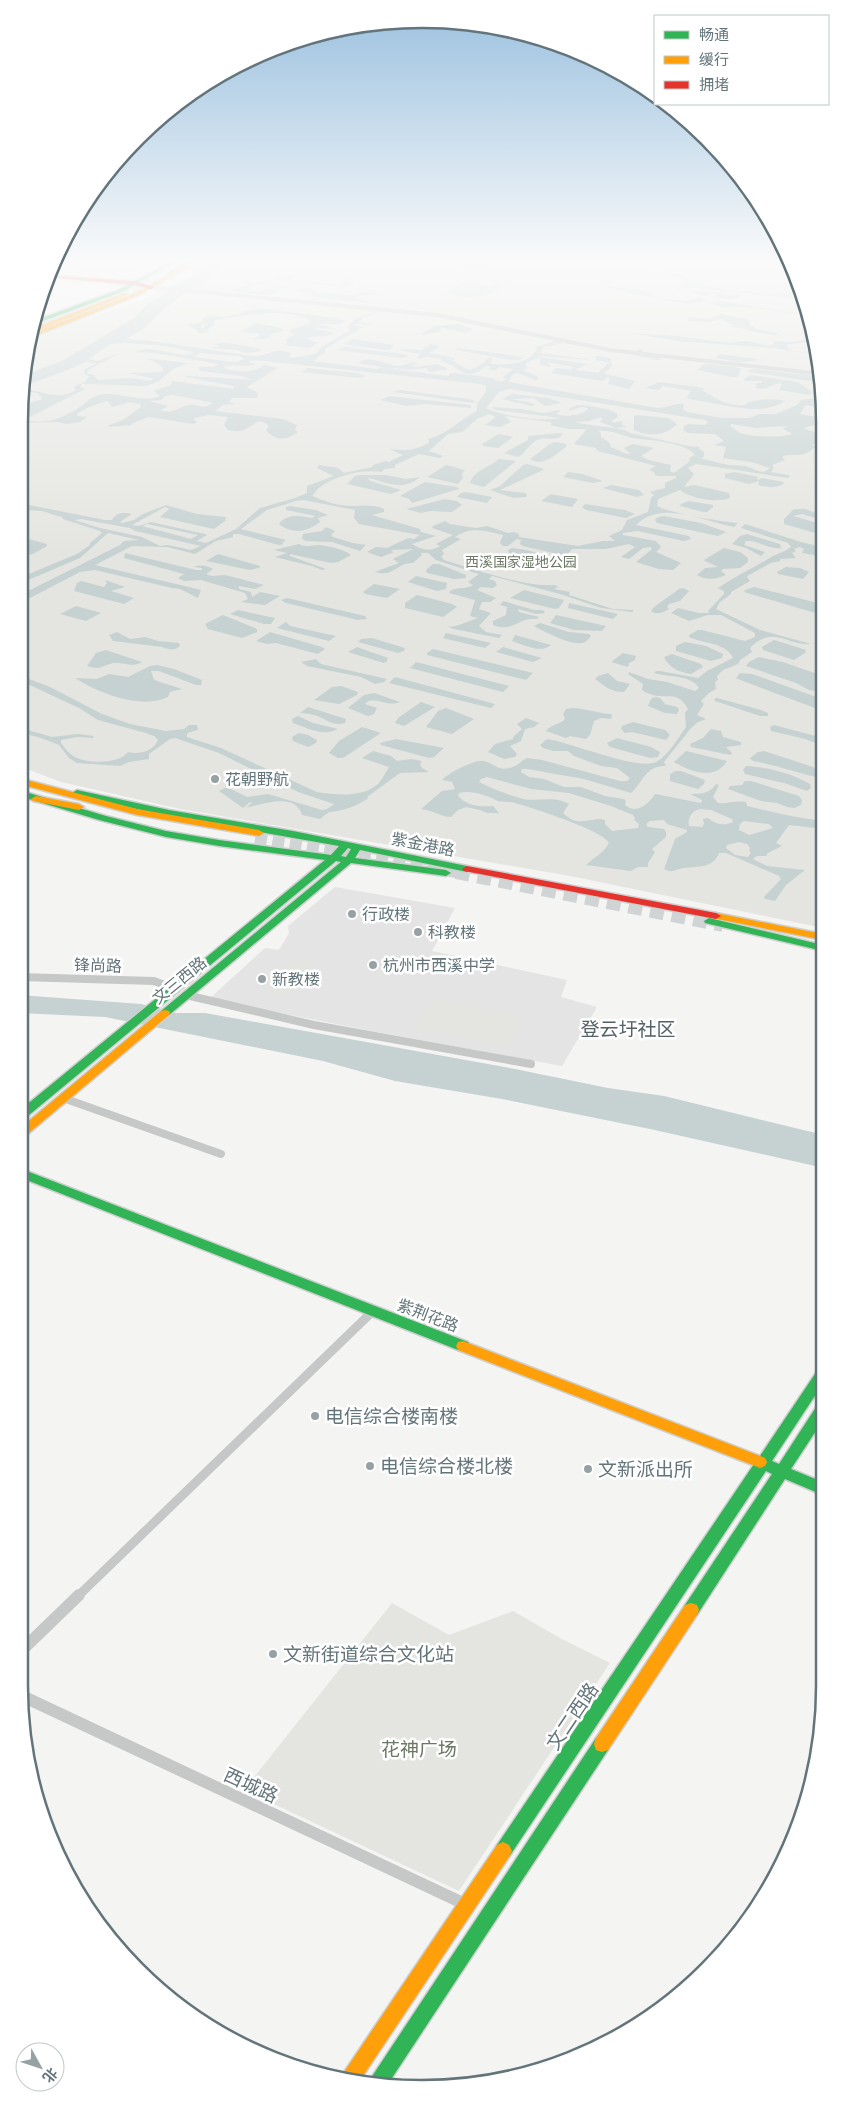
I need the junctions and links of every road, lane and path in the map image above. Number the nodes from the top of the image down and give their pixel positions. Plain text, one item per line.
1 (693, 359) edge
2 (813, 373) edge
3 (28, 780) edge
4 (28, 784) edge
5 (53, 788) junction
6 (28, 790) edge
7 (28, 797) edge
8 (36, 799) junction
9 (134, 815) junction
10 (257, 836) tunnel mouth
11 (345, 845) junction
12 (357, 848) junction
13 (334, 858) junction
14 (349, 860) junction
15 (816, 936) edge
16 (816, 946) edge
17 (28, 976) edge
18 (175, 990) junction
19 (186, 995) junction
20 (531, 1064) dead end
21 (63, 1098) junction
22 (28, 1110) edge
23 (28, 1128) edge
24 (221, 1154) dead end
25 (28, 1176) edge
26 (373, 1311) junction
27 (816, 1384) edge
28 (816, 1418) edge
29 (764, 1463) junction
30 (783, 1471) junction
31 (816, 1486) edge
32 (28, 1643) edge
33 (28, 1699) edge
34 (467, 1905) junction
35 (354, 2073) edge
36 (381, 2077) edge

1 - 2 street
3 - 5 main road, 紫金港路
4 - 9 main road
5 - 9 main road
5 - 11 main road, 紫金港路
6 - 9 main road
7 - 8 main road, 紫金港路
8 - 9 main road
8 - 13 main road, 紫金港路
9 - 10 main road
11 - 12 main road, 紫金港路
11 - 13 main road, 文三西路
12 - 14 main road, 文三西路
12 - 15 main road, 紫金港路
13 - 14 main road, 紫金港路
13 - 18 main road, 文三西路
14 - 16 main road, 紫金港路
14 - 19 main road, 文三西路
17 - 18 street, 锋尚路
18 - 22 main road, 文三西路
19 - 20 street
19 - 21 main road, 文三西路
21 - 23 main road, 文三西路
21 - 24 street
25 - 26 main road, 紫荆花路
26 - 29 main road, 紫荆花路
26 - 32 street
27 - 29 main road, 文二西路
28 - 30 main road
29 - 30 main road, 紫荆花路
29 - 34 main road, 文二西路
30 - 31 main road, 紫荆花路
30 - 36 main road
33 - 34 street, 西城路
34 - 35 main road, 文二西路

